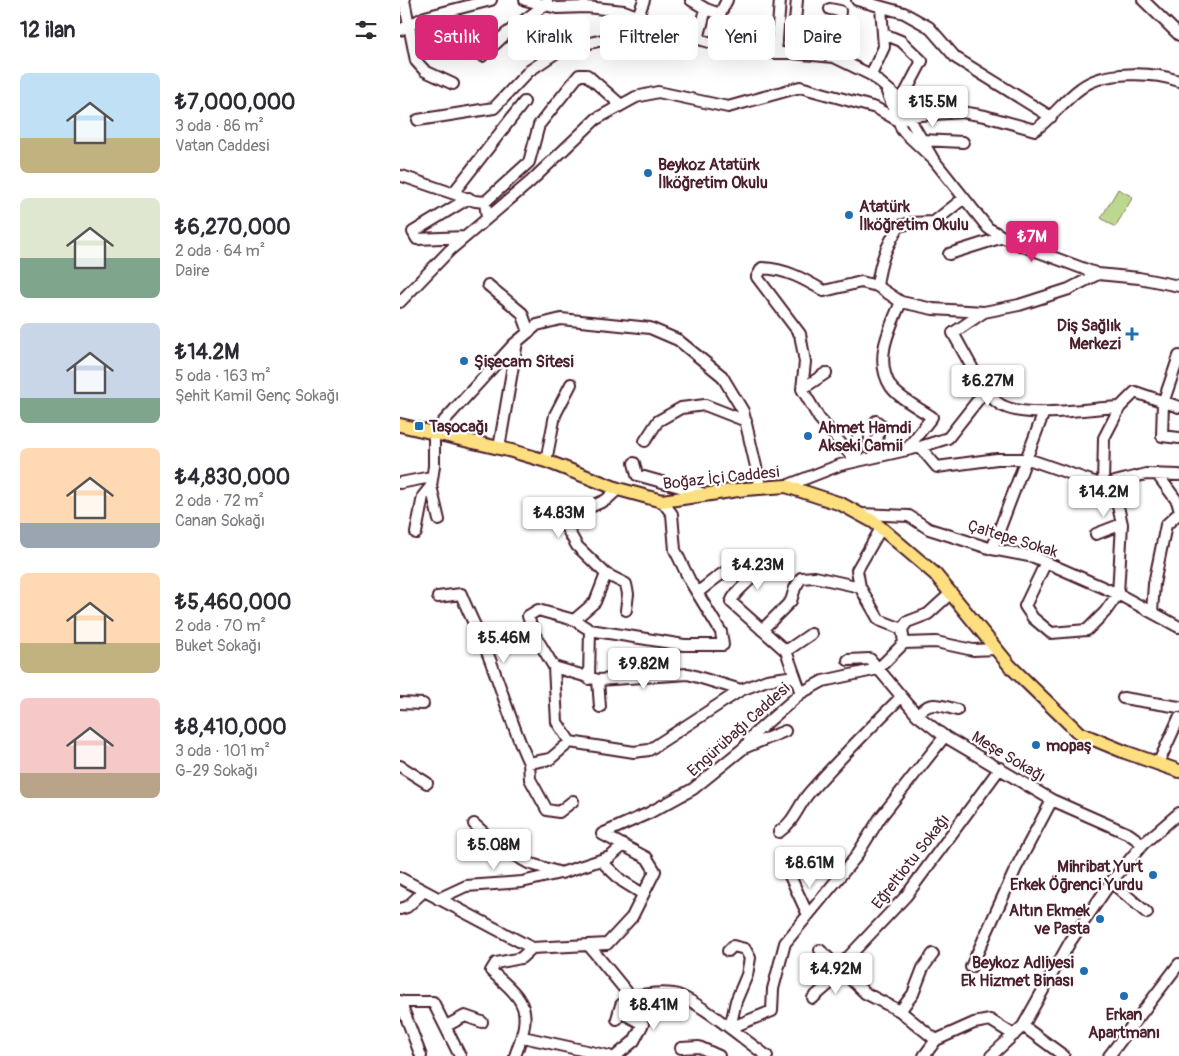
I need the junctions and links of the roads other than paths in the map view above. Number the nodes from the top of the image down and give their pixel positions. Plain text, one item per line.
1 (404, 0) edge
2 (491, 0) edge
3 (525, 0) edge
4 (644, 0) edge
5 (691, 0) edge
6 (726, 0) edge
7 (780, 0) edge
8 (797, 0) edge
9 (857, 0) edge
10 (1143, 0) edge
11 (547, 2) edge
12 (469, 3) edge
13 (881, 7) junction
14 (706, 9) junction
15 (830, 10) dead end
16 (635, 15) edge
17 (638, 15) edge
18 (796, 15) edge
19 (839, 15) edge
20 (404, 28) edge
21 (884, 34) junction
22 (1179, 35) edge
23 (698, 39) joint
24 (498, 41) edge
25 (600, 41) edge
26 (776, 53) junction
27 (785, 53) edge
28 (840, 60) edge
29 (871, 75) junction
30 (1179, 82) edge
31 (453, 84) dead end
32 (524, 102) dead end
33 (621, 105) junction
34 (876, 108) junction
35 (903, 108) junction
36 (1051, 118) junction
37 (418, 120) dead end
38 (897, 120) junction
39 (922, 140) junction
40 (963, 142) dead end
41 (933, 159) junction
42 (402, 176) dead end
43 (454, 192) junction
44 (469, 198) junction
45 (964, 198) junction
46 (484, 202) junction
47 (487, 218) junction
48 (464, 237) junction
49 (1003, 237) junction
50 (949, 254) dead end
51 (1098, 274) junction
52 (488, 285) dead end
53 (877, 286) junction
54 (1179, 286) edge
55 (400, 302) edge
56 (901, 302) junction
57 (984, 312) junction
58 (529, 332) junction
59 (517, 342) junction
60 (1179, 356) edge
61 (826, 373) dead end
62 (571, 384) dead end
63 (802, 389) junction
64 (985, 391) junction
65 (1162, 403) junction
66 (1179, 407) edge
67 (1120, 408) junction
68 (1044, 412) junction
69 (746, 421) junction
70 (876, 421) dead end
71 (400, 425) edge
72 (434, 432) junction
73 (858, 436) dead end
74 (1179, 438) edge
75 (645, 441) dead end
76 (920, 447) junction
77 (500, 448) junction
78 (906, 450) junction
79 (874, 457) junction
80 (1028, 460) junction
81 (546, 461) junction
82 (856, 461) junction
83 (634, 463) dead end
84 (1157, 474) junction
85 (1179, 474) edge
86 (431, 481) junction
87 (400, 483) edge
88 (1103, 485) junction
89 (786, 486) junction
90 (761, 488) junction
91 (618, 489) junction
92 (706, 495) junction
93 (662, 501) junction
94 (1179, 508) edge
95 (1179, 513) edge
96 (860, 514) junction
97 (440, 520) dead end
98 (1122, 524) junction
99 (880, 530) junction
100 (416, 533) dead end
101 (1096, 534) dead end
102 (992, 550) junction
103 (781, 559) dead end
104 (1046, 562) junction
105 (757, 565) junction
106 (606, 574) junction
107 (860, 587) junction
108 (697, 593) junction
109 (951, 593) junction
110 (1118, 594) junction
111 (438, 597) dead end
112 (626, 610) dead end
113 (1152, 612) junction
114 (574, 620) junction
115 (1179, 627) edge
116 (902, 629) junction
117 (590, 630) junction
118 (762, 630) junction
119 (811, 634) dead end
120 (904, 643) junction
121 (996, 649) junction
122 (786, 652) junction
123 (848, 660) dead end
124 (554, 667) junction
125 (878, 669) junction
126 (796, 676) junction
127 (593, 679) junction
128 (741, 690) junction
129 (801, 693) junction
130 (900, 698) junction
131 (1123, 698) dead end
132 (400, 703) edge
133 (423, 704) dead end
134 (600, 707) dead end
135 (1179, 707) edge
136 (957, 710) dead end
137 (917, 715) junction
138 (1179, 718) edge
139 (785, 731) dead end
140 (945, 736) junction
141 (570, 742) junction
142 (745, 747) junction
143 (529, 763) junction
144 (1158, 764) junction
145 (400, 766) edge
146 (1000, 768) junction
147 (1179, 771) edge
148 (1179, 778) edge
149 (427, 783) dead end
150 (1052, 800) junction
151 (573, 801) dead end
152 (1179, 813) edge
153 (474, 824) dead end
154 (779, 832) dead end
155 (1143, 844) junction
156 (624, 845) junction
157 (601, 860) junction
158 (561, 873) junction
159 (789, 874) dead end
160 (400, 878) edge
161 (1110, 882) junction
162 (422, 892) junction
163 (643, 894) junction
164 (438, 899) junction
165 (400, 909) edge
166 (1147, 912) dead end
167 (808, 915) junction
168 (590, 947) junction
169 (532, 948) junction
170 (820, 950) dead end
171 (728, 951) dead end
172 (933, 954) dead end
173 (1179, 964) edge
174 (970, 967) dead end
175 (841, 970) junction
176 (631, 997) junction
177 (813, 998) dead end
178 (400, 1002) edge
179 (900, 1011) junction
180 (482, 1022) dead end
181 (446, 1026) junction
182 (1024, 1026) junction
183 (730, 1028) junction
184 (1014, 1035) junction
185 (523, 1038) junction
186 (936, 1040) junction
187 (681, 1048) dead end
188 (421, 1056) edge
189 (460, 1056) edge
190 (515, 1056) edge
191 (609, 1056) edge
192 (616, 1056) edge
193 (719, 1056) edge
194 (765, 1056) edge
195 (924, 1056) edge
196 (991, 1056) edge
197 (1064, 1056) edge
198 (1108, 1056) edge

1 - 20 street
2 - 12 street
3 - 11 street
4 - 17 street
5 - 14 street
6 - 14 street
7 - 26 street
8 - 18 street
9 - 13 street
10 - 22 street
11 - 16 street
11 - 24 street
12 - 20 street
13 - 21 street
13 - 36 street
14 - 23 street
15 - 19 street
20 - 31 street
21 - 29 street
21 - 35 street
23 - 26 street
25 - 37 street
26 - 27 street
28 - 29 street
29 - 35 street
30 - 36 street
32 - 43 street
33 - 34 street
33 - 46 street
33 - 47 street
34 - 35 street
34 - 38 street
35 - 36 street
35 - 38 street
35 - 39 street
38 - 41 street
39 - 40 street
39 - 41 street
41 - 45 street
42 - 43 street
43 - 44 street
44 - 46 street
44 - 48 street
45 - 49 street
45 - 53 street
46 - 47 street
47 - 48 street
48 - 55 street
49 - 50 street
49 - 51 street
51 - 54 street
51 - 57 street
52 - 58 street
53 - 56 street
53 - 63 street
56 - 57 street
56 - 78 street
57 - 64 street
58 - 59 street
58 - 69 street
59 - 72 street
59 - 77 street
60 - 65 street
61 - 63 street
62 - 81 street
63 - 82 street
64 - 68 street
64 - 76 street
65 - 66 street
65 - 67 street
65 - 74 street
67 - 68 street
67 - 88 street
68 - 80 street
69 - 75 street
69 - 90 street
70 - 79 street
71 - 72 main road, Boğaz İçi Caddesi
72 - 77 main road, Boğaz İçi Caddesi
72 - 86 street
73 - 82 street
76 - 78 street
76 - 80 street
77 - 81 main road, Boğaz İçi Caddesi
78 - 79 street
79 - 82 street
80 - 88 street
80 - 102 street
81 - 91 main road, Boğaz İçi Caddesi
82 - 89 street
83 - 92 street
84 - 85 street
84 - 88 street
84 - 94 street
86 - 87 street
86 - 97 street
86 - 100 street
88 - 98 street
89 - 90 main road, Boğaz İçi Caddesi
89 - 96 main road, Boğaz İçi Caddesi
90 - 92 main road, Boğaz İçi Caddesi
91 - 93 main road, Boğaz İçi Caddesi
91 - 106 street
92 - 93 main road, Boğaz İçi Caddesi
93 - 108 street
95 - 113 street
96 - 99 main road, Boğaz İçi Caddesi
96 - 102 street, Çaltepe Sokak
98 - 101 street
98 - 110 street
99 - 107 street
99 - 109 main road, Boğaz İçi Caddesi
102 - 104 street, Çaltepe Sokak
103 - 105 street
104 - 110 street, Çaltepe Sokak
104 - 110 street
105 - 108 street
105 - 118 street
106 - 112 street
106 - 114 street
107 - 116 street
107 - 118 street
108 - 117 street
109 - 116 street
109 - 121 main road, Boğaz İçi Caddesi
110 - 113 street, Çaltepe Sokak
111 - 143 street
113 - 115 street, Çaltepe Sokak
114 - 117 street
114 - 124 street
116 - 120 street
117 - 127 street
118 - 122 street
119 - 122 street
120 - 121 street
120 - 125 street
121 - 144 main road, Boğaz İçi Caddesi
122 - 126 street
123 - 125 street
124 - 127 street
124 - 141 street
125 - 129 street, Engürübağı Caddesi
125 - 130 street, Meşe Sokağı
126 - 128 street
126 - 129 street
127 - 128 street
127 - 134 street
128 - 141 street
129 - 142 street, Engürübağı Caddesi
130 - 137 street, Meşe Sokağı
130 - 154 street
131 - 135 street
132 - 133 street
136 - 137 street
137 - 140 street, Meşe Sokağı
138 - 144 street
139 - 142 street
140 - 146 street, Meşe Sokağı
140 - 167 street
141 - 143 street
142 - 156 street, Engürübağı Caddesi
143 - 151 street
144 - 147 main road
144 - 148 main road
145 - 149 street
146 - 150 street, Meşe Sokağı
146 - 175 street, Eğreltiotu Sokağı
150 - 155 street, Meşe Sokağı
150 - 174 street
152 - 155 street
153 - 158 street
155 - 161 street
156 - 157 street
156 - 163 street, Engürübağı Caddesi
157 - 158 street
157 - 163 street
158 - 164 street
159 - 167 street
160 - 162 street, Engürübağı Caddesi
161 - 166 street
161 - 182 street
162 - 164 street, Engürübağı Caddesi
162 - 165 street
163 - 168 street, Engürübağı Caddesi
164 - 169 street, Engürübağı Caddesi
167 - 183 street
168 - 169 street, Engürübağı Caddesi
168 - 176 street
169 - 185 street
170 - 175 street
171 - 183 street
172 - 179 street
173 - 198 street
175 - 177 street, Eğreltiotu Sokağı
175 - 179 street
176 - 183 street
176 - 192 street
178 - 181 street
178 - 188 street
179 - 186 street
180 - 181 street
181 - 189 street
182 - 184 street
182 - 197 street
183 - 194 street
184 - 186 street
184 - 196 street
185 - 190 street
185 - 191 street
186 - 195 street
187 - 193 street

